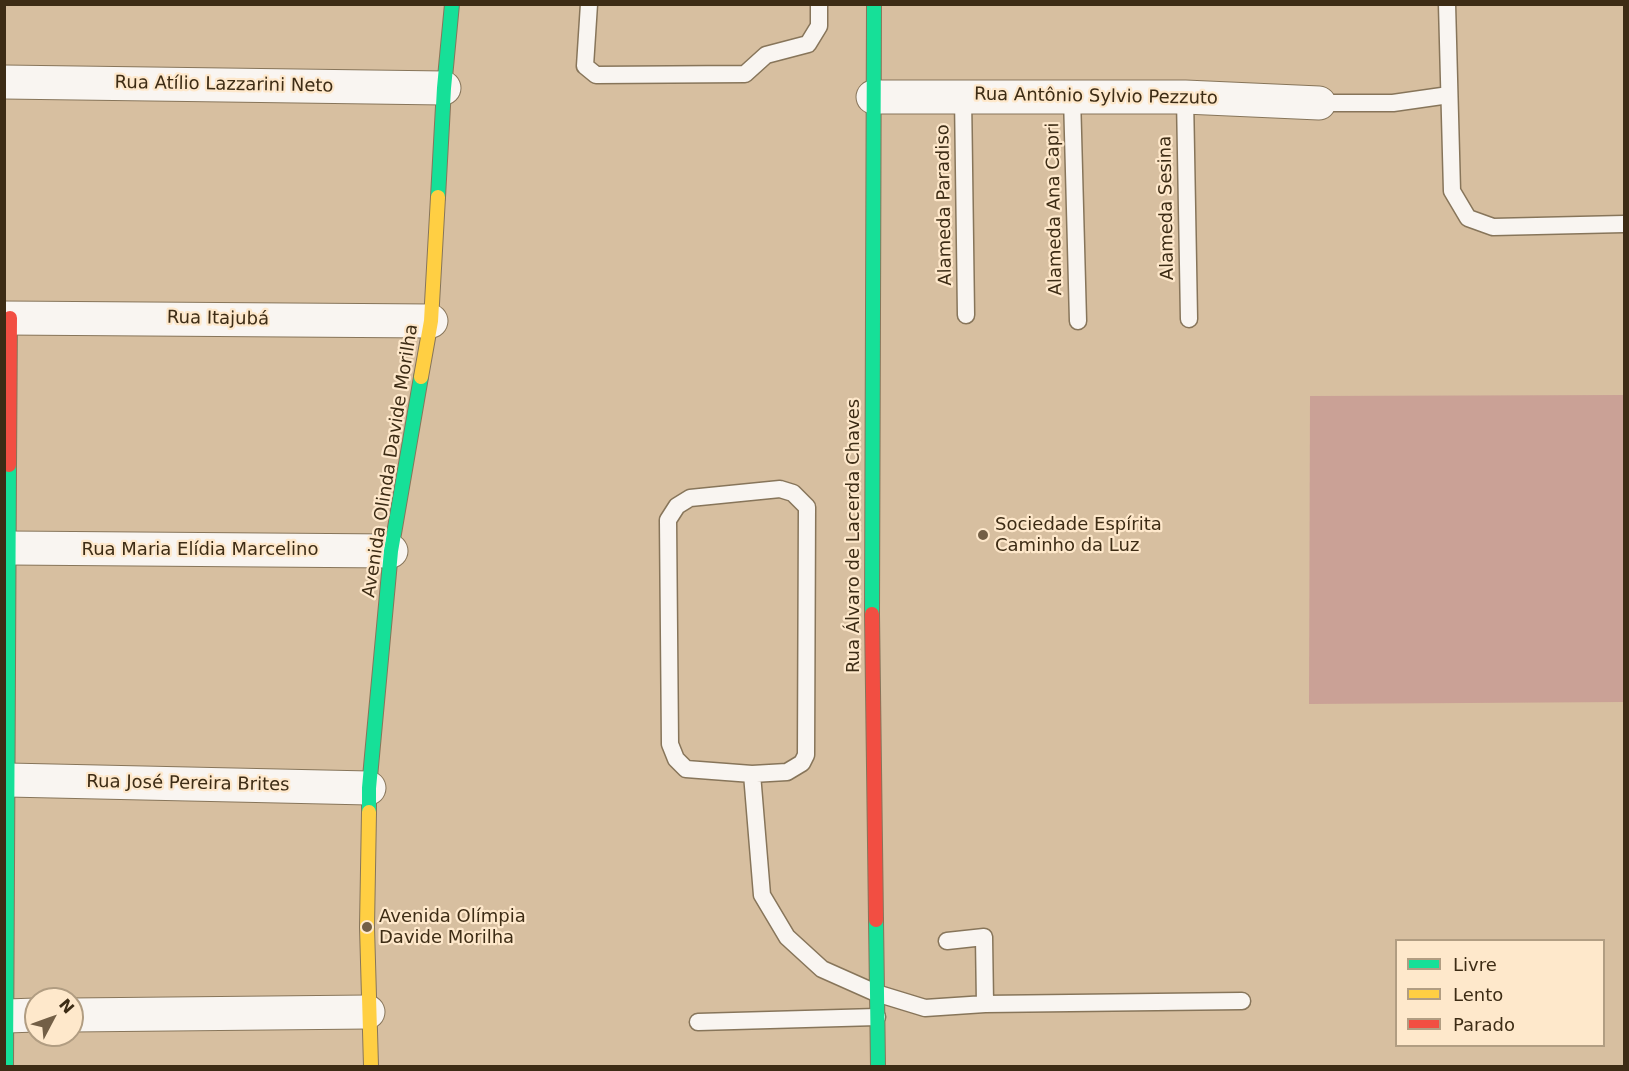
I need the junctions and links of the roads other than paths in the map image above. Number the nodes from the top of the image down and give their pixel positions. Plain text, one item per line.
1 (452, 4) edge
2 (589, 4) edge
3 (819, 4) edge
4 (874, 4) edge
5 (1447, 4) edge
6 (4, 82) edge
7 (444, 88) junction
8 (963, 95) junction
9 (1449, 95) junction
10 (1072, 96) junction
11 (873, 97) junction
12 (1185, 97) junction
13 (1319, 103) joint
14 (1624, 224) edge
15 (966, 315) dead end
16 (7, 318) edge
17 (1189, 319) dead end
18 (431, 321) junction
19 (1078, 321) dead end
20 (9, 548) junction
21 (391, 551) junction
22 (6, 680) edge
23 (753, 774) junction
24 (8, 780) junction
25 (369, 788) junction
26 (947, 940) dead end
27 (876, 993) junction
28 (1242, 1001) dead end
29 (985, 1004) junction
30 (368, 1012) junction
31 (21, 1015) edge
32 (84, 1015) edge
33 (877, 1017) junction
34 (698, 1022) dead end
35 (6, 1066) edge
36 (371, 1066) edge
37 (878, 1066) edge

1 - 7 street, Avenida Olinda Davide Morilha
2 - 3 lane
4 - 11 street, Rua Álvaro de Lacerda Chaves
5 - 9 lane
6 - 7 street, Rua Atílio Lazzarini Neto
7 - 18 street, Avenida Olinda Davide Morilha
8 - 10 street, Rua Antônio Sylvio Pezzuto
8 - 11 street, Rua Antônio Sylvio Pezzuto
8 - 15 lane, Alameda Paradiso
9 - 13 lane
9 - 14 lane
10 - 12 street, Rua Antônio Sylvio Pezzuto
10 - 19 lane, Alameda Ana Capri
11 - 27 street, Rua Álvaro de Lacerda Chaves
12 - 13 street, Rua Antônio Sylvio Pezzuto
12 - 17 lane, Alameda Sesina
16 - 18 street, Rua Itajubá
16 - 20 street
18 - 21 street, Avenida Olinda Davide Morilha
20 - 21 street, Rua Maria Elídia Marcelino
20 - 22 street
21 - 25 street, Avenida Olinda Davide Morilha
22 - 24 street
23 - 23 lane
23 - 27 lane
24 - 25 street, Rua José Pereira Brites
24 - 31 street
25 - 30 street, Avenida Olinda Davide Morilha
26 - 29 lane
27 - 29 lane
27 - 33 street, Rua Álvaro de Lacerda Chaves
28 - 29 lane
30 - 32 street
30 - 36 street, Avenida Olinda Davide Morilha
31 - 35 street
33 - 34 lane
33 - 37 street, Rua Álvaro de Lacerda Chaves

